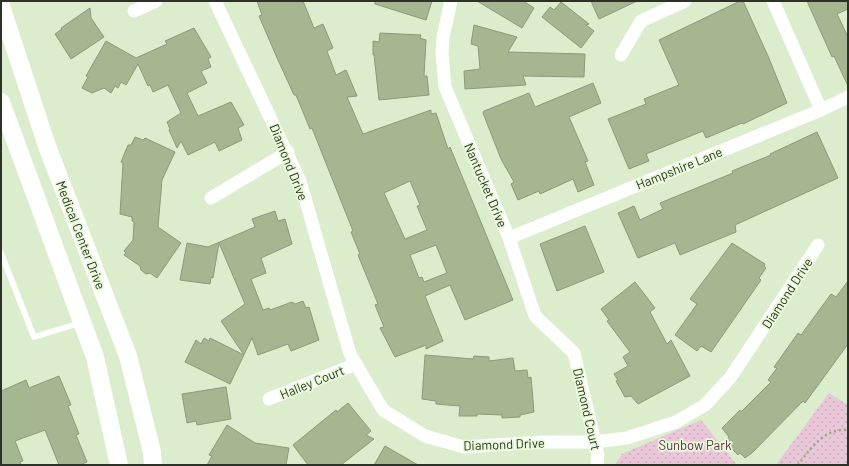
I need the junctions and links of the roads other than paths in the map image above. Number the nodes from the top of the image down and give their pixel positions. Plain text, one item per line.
1 (156, 1) edge
2 (215, 1) edge
3 (451, 1) edge
4 (685, 1) edge
5 (773, 1) edge
6 (1, 6) edge
7 (134, 11) dead end
8 (620, 55) dead end
9 (848, 97) edge
10 (1, 102) edge
11 (820, 110) junction
12 (288, 152) junction
13 (211, 198) dead end
14 (508, 238) junction
15 (818, 245) dead end
16 (1, 253) edge
17 (82, 322) junction
18 (574, 353) joint
19 (356, 364) junction
20 (269, 400) dead end
21 (594, 442) junction
22 (119, 465) edge
23 (153, 465) edge
24 (597, 465) edge

1 - 7 street
2 - 12 street, Diamond Drive
3 - 14 street, Nantucket Drive
4 - 8 street
5 - 11 street
6 - 23 main road, Medical Center Drive
9 - 11 street, Hampshire Lane
10 - 17 main road
11 - 14 street, Hampshire Lane
12 - 13 street
12 - 19 street, Diamond Drive
14 - 18 street, Nantucket Drive
15 - 21 street, Diamond Drive
16 - 17 lane
17 - 22 main road
18 - 21 street, Diamond Court
19 - 20 street, Halley Court
19 - 21 street, Diamond Drive
21 - 24 street, Diamond Court

